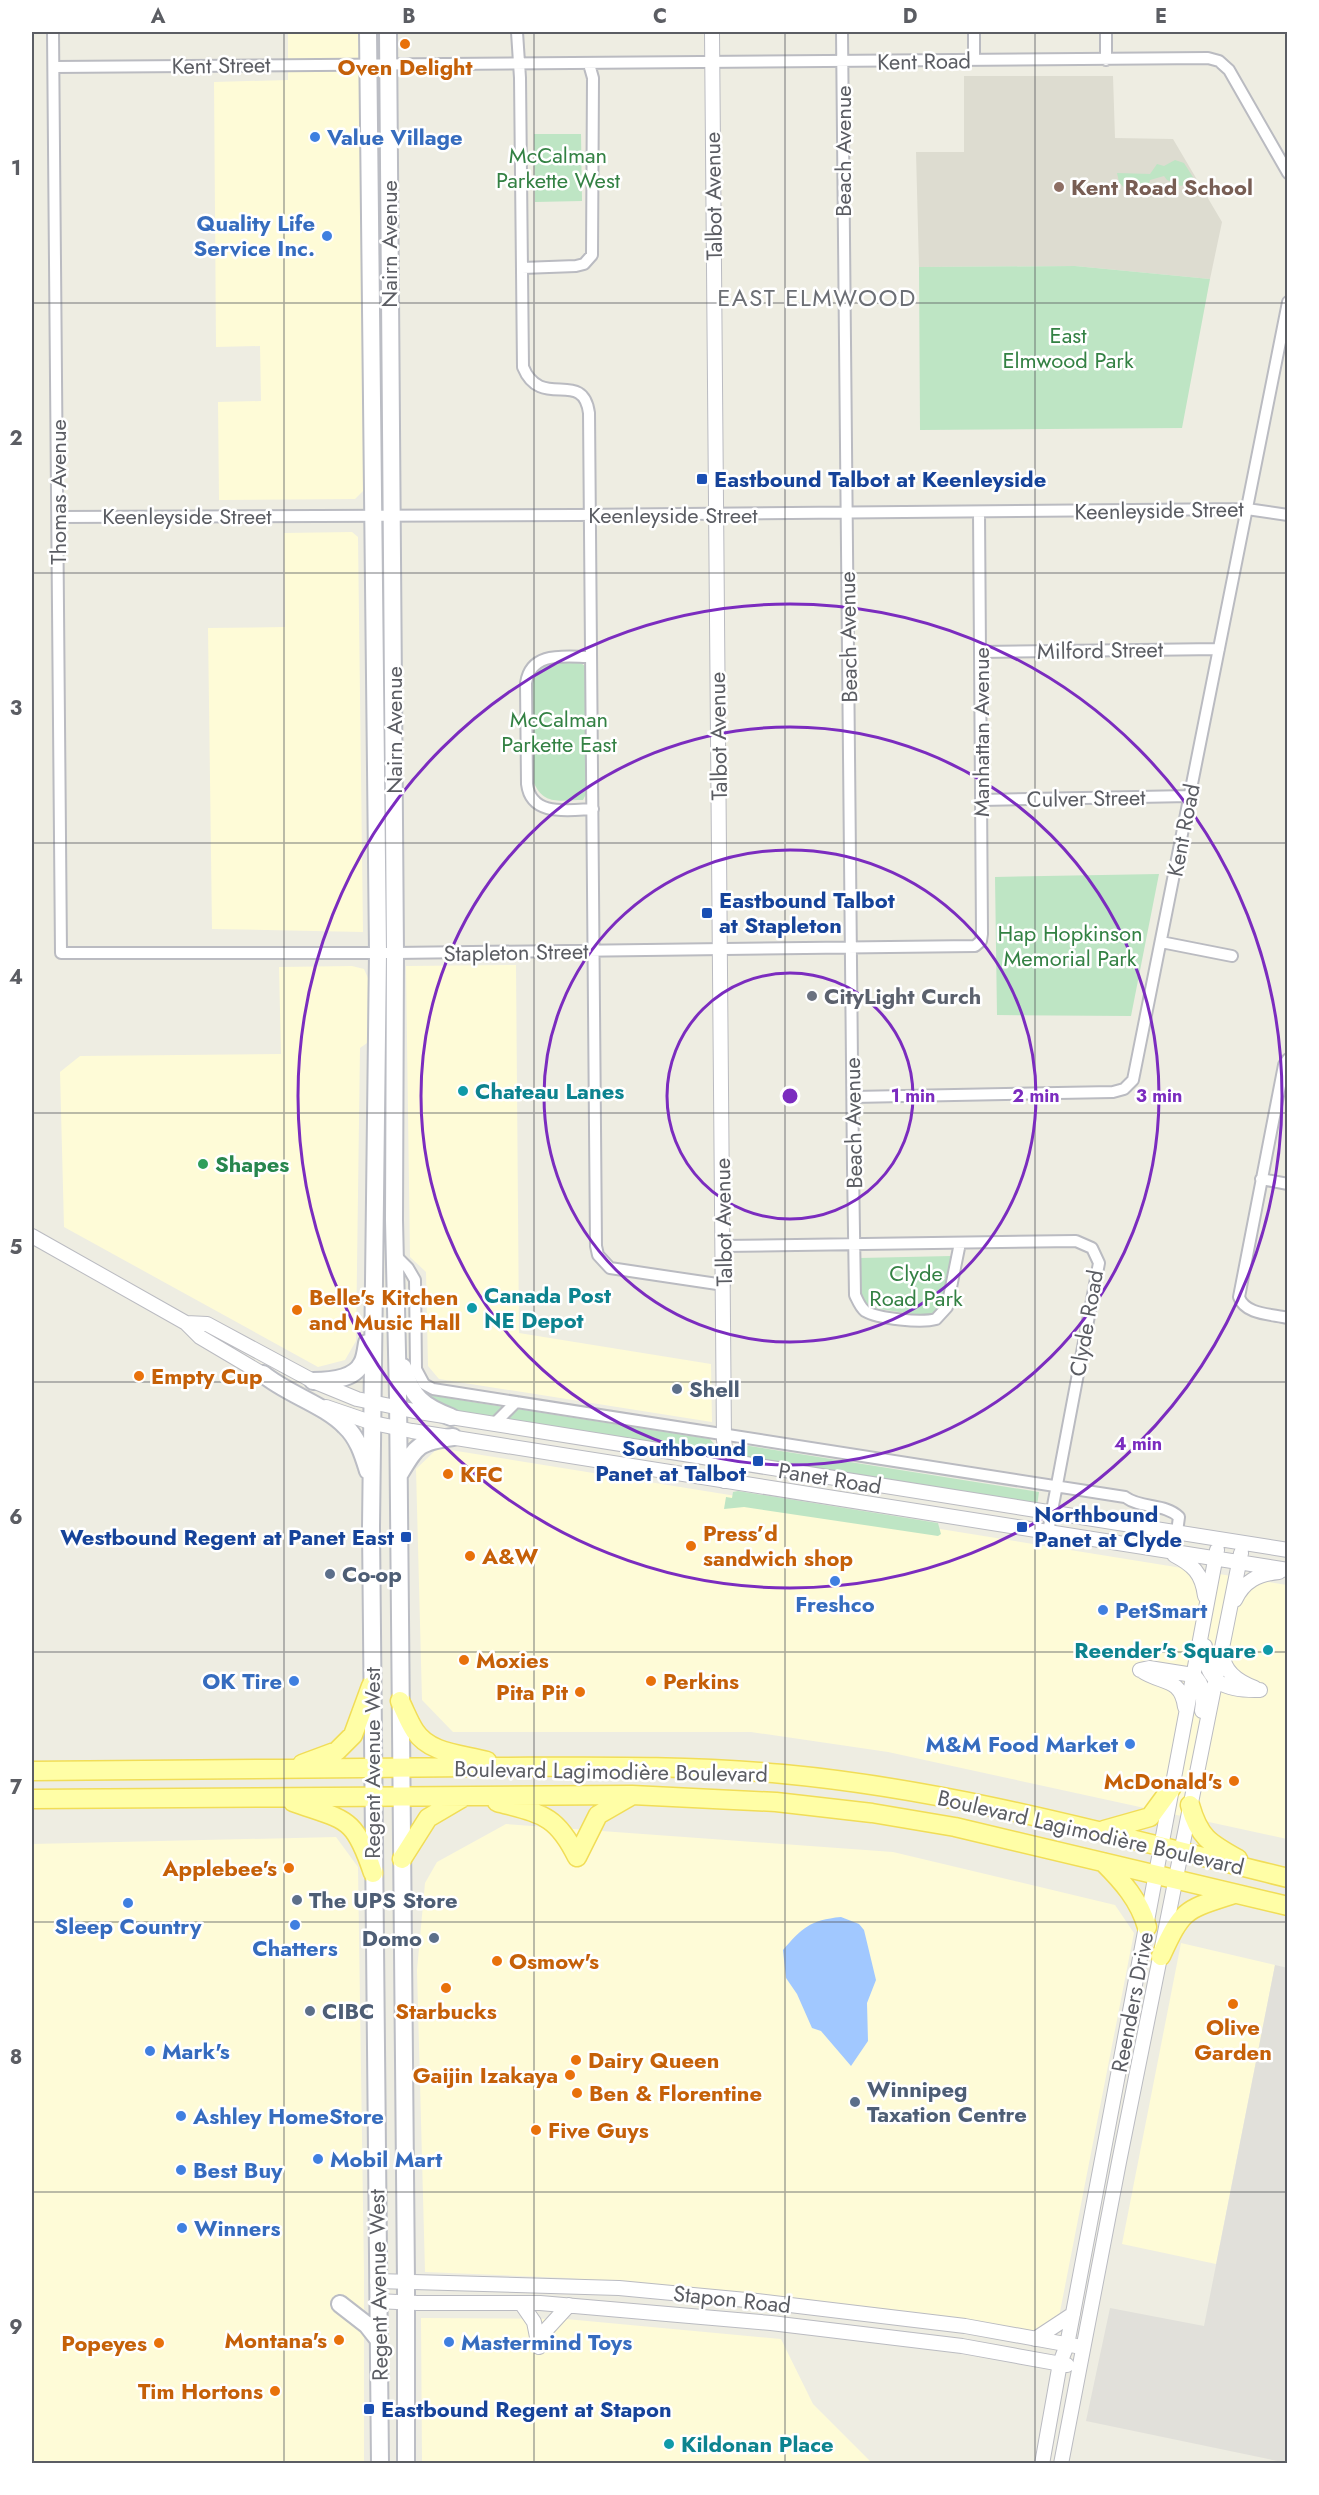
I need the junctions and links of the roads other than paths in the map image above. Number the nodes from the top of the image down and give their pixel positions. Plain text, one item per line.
1 (53, 32) edge
2 (368, 32) edge
3 (388, 32) edge
4 (517, 32) edge
5 (712, 32) edge
6 (842, 32) edge
7 (974, 32) edge
8 (1106, 32) edge
9 (974, 60) junction
10 (1106, 60) junction
11 (843, 62) junction
12 (368, 63) junction
13 (389, 63) junction
14 (712, 63) junction
15 (589, 64) junction
16 (519, 65) junction
17 (54, 67) junction
18 (1287, 173) edge
19 (390, 200) junction
20 (371, 201) junction
21 (522, 268) junction
22 (1287, 302) edge
23 (389, 319) junction
24 (371, 320) junction
25 (1247, 509) junction
26 (979, 512) junction
27 (846, 513) junction
28 (716, 514) junction
29 (383, 515) junction
30 (590, 515) junction
31 (1287, 515) edge
32 (58, 517) junction
33 (1219, 649) junction
34 (980, 652) junction
35 (591, 657) junction
36 (1190, 796) junction
37 (981, 800) junction
38 (593, 809) junction
39 (1161, 942) junction
40 (972, 947) joint
41 (851, 949) junction
42 (720, 950) junction
43 (594, 951) junction
44 (61, 953) joint
45 (387, 953) junction
46 (1232, 956) dead end
47 (378, 1059) junction
48 (1287, 1059) edge
49 (396, 1060) junction
50 (853, 1097) junction
51 (1261, 1179) junction
52 (1287, 1184) edge
53 (32, 1236) edge
54 (854, 1243) junction
55 (960, 1243) junction
56 (723, 1246) junction
57 (376, 1256) junction
58 (396, 1257) junction
59 (724, 1285) junction
60 (375, 1307) junction
61 (1287, 1318) edge
62 (186, 1323) junction
63 (237, 1340) junction
64 (416, 1349) junction
65 (397, 1351) junction
66 (228, 1354) junction
67 (262, 1374) junction
68 (313, 1381) junction
69 (516, 1402) junction
70 (373, 1403) junction
71 (398, 1408) junction
72 (451, 1417) junction
73 (373, 1423) junction
74 (494, 1424) junction
75 (398, 1428) junction
76 (453, 1437) junction
77 (724, 1437) junction
78 (722, 1461) junction
79 (398, 1475) junction
80 (719, 1480) junction
81 (372, 1481) junction
82 (1056, 1486) junction
83 (1051, 1513) junction
84 (1048, 1532) junction
85 (1177, 1532) junction
86 (1219, 1539) junction
87 (1244, 1543) junction
88 (1165, 1550) junction
89 (1287, 1550) edge
90 (1215, 1558) junction
91 (1238, 1562) junction
92 (1287, 1571) edge
93 (1206, 1612) junction
94 (1230, 1613) junction
95 (1223, 1644) junction
96 (1193, 1675) junction
97 (1216, 1679) junction
98 (372, 1686) junction
99 (400, 1701) junction
100 (1186, 1712) junction
101 (512, 1767) junction
102 (372, 1768) junction
103 (401, 1768) junction
104 (288, 1769) junction
105 (32, 1771) edge
106 (1195, 1778) junction
107 (1172, 1787) junction
108 (632, 1795) junction
109 (472, 1796) junction
110 (372, 1797) junction
111 (401, 1797) junction
112 (280, 1798) junction
113 (32, 1799) edge
114 (1191, 1805) junction
115 (1100, 1831) junction
116 (1162, 1847) junction
117 (1182, 1852) junction
118 (402, 1859) junction
119 (1103, 1862) junction
120 (1257, 1871) junction
121 (373, 1873) junction
122 (1157, 1875) junction
123 (1287, 1878) edge
124 (1175, 1880) junction
125 (1236, 1894) junction
126 (1287, 1906) edge
127 (1147, 1927) junction
128 (1161, 1956) junction
129 (404, 2108) junction
130 (375, 2109) junction
131 (1102, 2161) junction
132 (1119, 2162) junction
133 (377, 2281) junction
134 (406, 2282) junction
135 (550, 2285) junction
136 (619, 2288) junction
137 (377, 2301) junction
138 (773, 2302) junction
139 (406, 2303) junction
140 (521, 2303) junction
141 (540, 2303) junction
142 (340, 2304) dead end
143 (569, 2305) junction
144 (618, 2312) junction
145 (1072, 2314) junction
146 (771, 2324) junction
147 (378, 2339) junction
148 (1035, 2339) junction
149 (1067, 2345) junction
150 (1083, 2348) junction
151 (1060, 2363) junction
152 (1078, 2367) junction
153 (380, 2463) edge
154 (406, 2463) edge
155 (1042, 2463) edge
156 (1061, 2463) edge

1 - 17 street, Thomas Avenue
2 - 12 main road, Nairn Avenue
3 - 13 main road, Nairn Avenue
4 - 16 street
5 - 14 street, Talbot Avenue
6 - 11 street, Beach Avenue
7 - 9 street
8 - 10 street
9 - 10 street, Kent Road
9 - 11 street, Kent Road
10 - 18 street, Kent Road
11 - 14 street, Kent Road
11 - 27 street, Beach Avenue
12 - 13 street, Kent Street
12 - 17 street, Kent Street
12 - 20 main road, Nairn Avenue
13 - 16 street, Kent Road
13 - 19 main road, Nairn Avenue
14 - 15 street, Kent Road
14 - 28 street, Talbot Avenue
15 - 16 street, Kent Road
15 - 21 street
16 - 21 street
17 - 32 street, Thomas Avenue
19 - 20 main road
19 - 23 main road, Nairn Avenue
20 - 24 main road, Nairn Avenue
21 - 30 street
22 - 25 street, Kent Road
23 - 24 main road
23 - 29 main road, Nairn Avenue
24 - 29 main road, Nairn Avenue
25 - 26 street, Keenleyside Street
25 - 31 street, Keenleyside Street
25 - 33 street, Kent Road
26 - 27 street, Keenleyside Street
26 - 34 street, Manhattan Avenue
27 - 28 street, Keenleyside Street
27 - 41 street, Beach Avenue
28 - 30 street, Keenleyside Street
28 - 42 street, Talbot Avenue
29 - 30 street, Keenleyside Street
29 - 32 street, Keenleyside Street
29 - 45 main road, Nairn Avenue
30 - 35 street
32 - 44 street, Thomas Avenue
33 - 34 street, Milford Street
33 - 36 street, Kent Road
34 - 37 street, Manhattan Avenue
35 - 38 street
35 - 38 street
36 - 37 street, Culver Street
36 - 39 street, Kent Road
37 - 40 street, Manhattan Avenue
38 - 43 street
39 - 46 street
39 - 50 street, Kent Road
40 - 41 street, Stapleton Street
41 - 42 street, Stapleton Street
41 - 50 street, Beach Avenue
42 - 43 street, Stapleton Street
42 - 56 street, Talbot Avenue
43 - 45 street, Stapleton Street
43 - 59 street
44 - 45 street, Stapleton Street
45 - 47 main road, Nairn Avenue
45 - 49 main road, Nairn Avenue
47 - 49 main road
47 - 57 main road, Nairn Avenue
48 - 51 street
49 - 58 main road, Nairn Avenue
50 - 54 street, Beach Avenue
51 - 52 street
51 - 61 street
53 - 62 street
54 - 55 street, Clyde Road
54 - 55 street
54 - 56 street, Clyde Road
55 - 82 street, Clyde Road
56 - 59 street, Talbot Avenue
57 - 58 main road
57 - 60 main road, Nairn Avenue
58 - 64 street
58 - 65 main road, Nairn Avenue
59 - 77 street, Talbot Avenue
60 - 68 main road
60 - 70 main road, Nairn Avenue
62 - 63 street, Panet Road
62 - 66 street, Panet Road
63 - 66 street
63 - 68 street, Panet Road
64 - 65 street
64 - 69 street
65 - 71 main road, Nairn Avenue
65 - 72 main road
66 - 67 street, Panet Road
67 - 73 street, Panet Road
67 - 81 main road
68 - 70 street, Panet Road
69 - 74 street
69 - 77 street
70 - 71 street, Panet Road
70 - 73 main road, Nairn Avenue
71 - 72 street, Panet Road
71 - 75 main road, Nairn Avenue
72 - 74 street, Panet Road
73 - 75 street, Panet Road
73 - 81 main road, Regent Avenue West
74 - 78 street, Panet Road
75 - 76 street, Panet Road
75 - 79 main road, Regent Avenue West
76 - 79 main road
76 - 80 street, Panet Road
77 - 78 street, Talbot Avenue
77 - 82 street
78 - 80 street, Talbot Avenue
78 - 83 street, Panet Road
79 - 99 main road, Regent Avenue West
80 - 84 street, Panet Road
81 - 98 main road, Regent Avenue West
82 - 83 street, Clyde Road
82 - 85 street
83 - 84 street, Clyde Road
83 - 85 street, Panet Road
84 - 88 street, Panet Road
85 - 86 street, Panet Road
86 - 87 street, Panet Road
86 - 90 street, Reenders Drive
87 - 89 street, Panet Road
87 - 91 street, Reenders Drive
88 - 90 street, Panet Road
88 - 93 street
90 - 91 street, Panet Road
90 - 93 street, Reenders Drive
91 - 92 street, Panet Road
91 - 94 street, Reenders Drive
92 - 94 street
93 - 96 street, Reenders Drive
93 - 97 street
94 - 95 street, Reenders Drive
95 - 97 street, Reenders Drive
95 - 97 street
96 - 100 street, Reenders Drive
96 - 100 street
96 - 106 street
97 - 106 street, Reenders Drive
98 - 102 main road, Regent Avenue West
98 - 104 main road
99 - 101 main road
99 - 103 main road, Regent Avenue West
100 - 107 street, Reenders Drive
101 - 103 main road, Boulevard Lagimodière Boulevard
101 - 115 main road, Boulevard Lagimodière Boulevard
102 - 103 main road, Boulevard Lagimodière Boulevard
102 - 104 main road, Boulevard Lagimodière Boulevard
102 - 110 main road, Regent Avenue West
103 - 111 main road, Regent Avenue West
104 - 105 main road, Boulevard Lagimodière Boulevard
106 - 114 street, Reenders Drive
107 - 115 main road
107 - 116 street, Reenders Drive
108 - 109 main road, Boulevard Lagimodière Boulevard
108 - 109 main road
108 - 119 main road, Boulevard Lagimodière Boulevard
109 - 111 main road, Boulevard Lagimodière Boulevard
109 - 118 main road
110 - 111 main road, Boulevard Lagimodière Boulevard
110 - 112 main road, Boulevard Lagimodière Boulevard
110 - 121 main road, Regent Avenue West
111 - 118 main road, Regent Avenue West
112 - 113 main road, Boulevard Lagimodière Boulevard
112 - 121 main road
114 - 117 street, Reenders Drive
114 - 120 main road
115 - 116 main road, Boulevard Lagimodière Boulevard
116 - 117 main road, Boulevard Lagimodière Boulevard
116 - 122 street, Reenders Drive
117 - 120 main road, Boulevard Lagimodière Boulevard
117 - 124 street, Reenders Drive
118 - 129 main road, Regent Avenue West
119 - 122 main road, Boulevard Lagimodière Boulevard
119 - 127 main road
120 - 123 main road, Boulevard Lagimodière Boulevard
121 - 130 main road, Regent Avenue West
122 - 124 main road, Boulevard Lagimodière Boulevard
122 - 127 street, Reenders Drive
124 - 125 main road, Boulevard Lagimodière Boulevard
124 - 128 street, Reenders Drive
125 - 126 main road, Boulevard Lagimodière Boulevard
125 - 128 main road
127 - 131 street, Reenders Drive
128 - 132 street, Reenders Drive
129 - 130 main road
129 - 134 main road, Regent Avenue West
130 - 133 main road, Regent Avenue West
131 - 132 street
131 - 145 street, Reenders Drive
132 - 150 street, Reenders Drive
133 - 134 street, Stapon Road
133 - 137 main road, Regent Avenue West
134 - 135 street, Stapon Road
134 - 139 main road, Regent Avenue West
135 - 136 street, Stapon Road
135 - 141 street
136 - 138 street, Stapon Road
136 - 144 street
137 - 139 street, Stapon Road
137 - 147 main road, Regent Avenue West
138 - 146 street
138 - 148 street, Stapon Road
139 - 140 street, Stapon Road
139 - 154 main road, Regent Avenue West
140 - 141 street, Stapon Road
140 - 143 street
141 - 143 street, Stapon Road
142 - 147 main road
143 - 144 street, Stapon Road
144 - 146 street, Stapon Road
145 - 148 street
145 - 149 street, Reenders Drive
146 - 151 street, Stapon Road
147 - 153 main road, Regent Avenue West
148 - 149 street, Stapon Road
149 - 150 street, Stapon Road
149 - 151 street, Reenders Drive
150 - 152 street, Reenders Drive
151 - 152 street, Stapon Road
151 - 155 street, Reenders Drive
152 - 156 street, Reenders Drive

